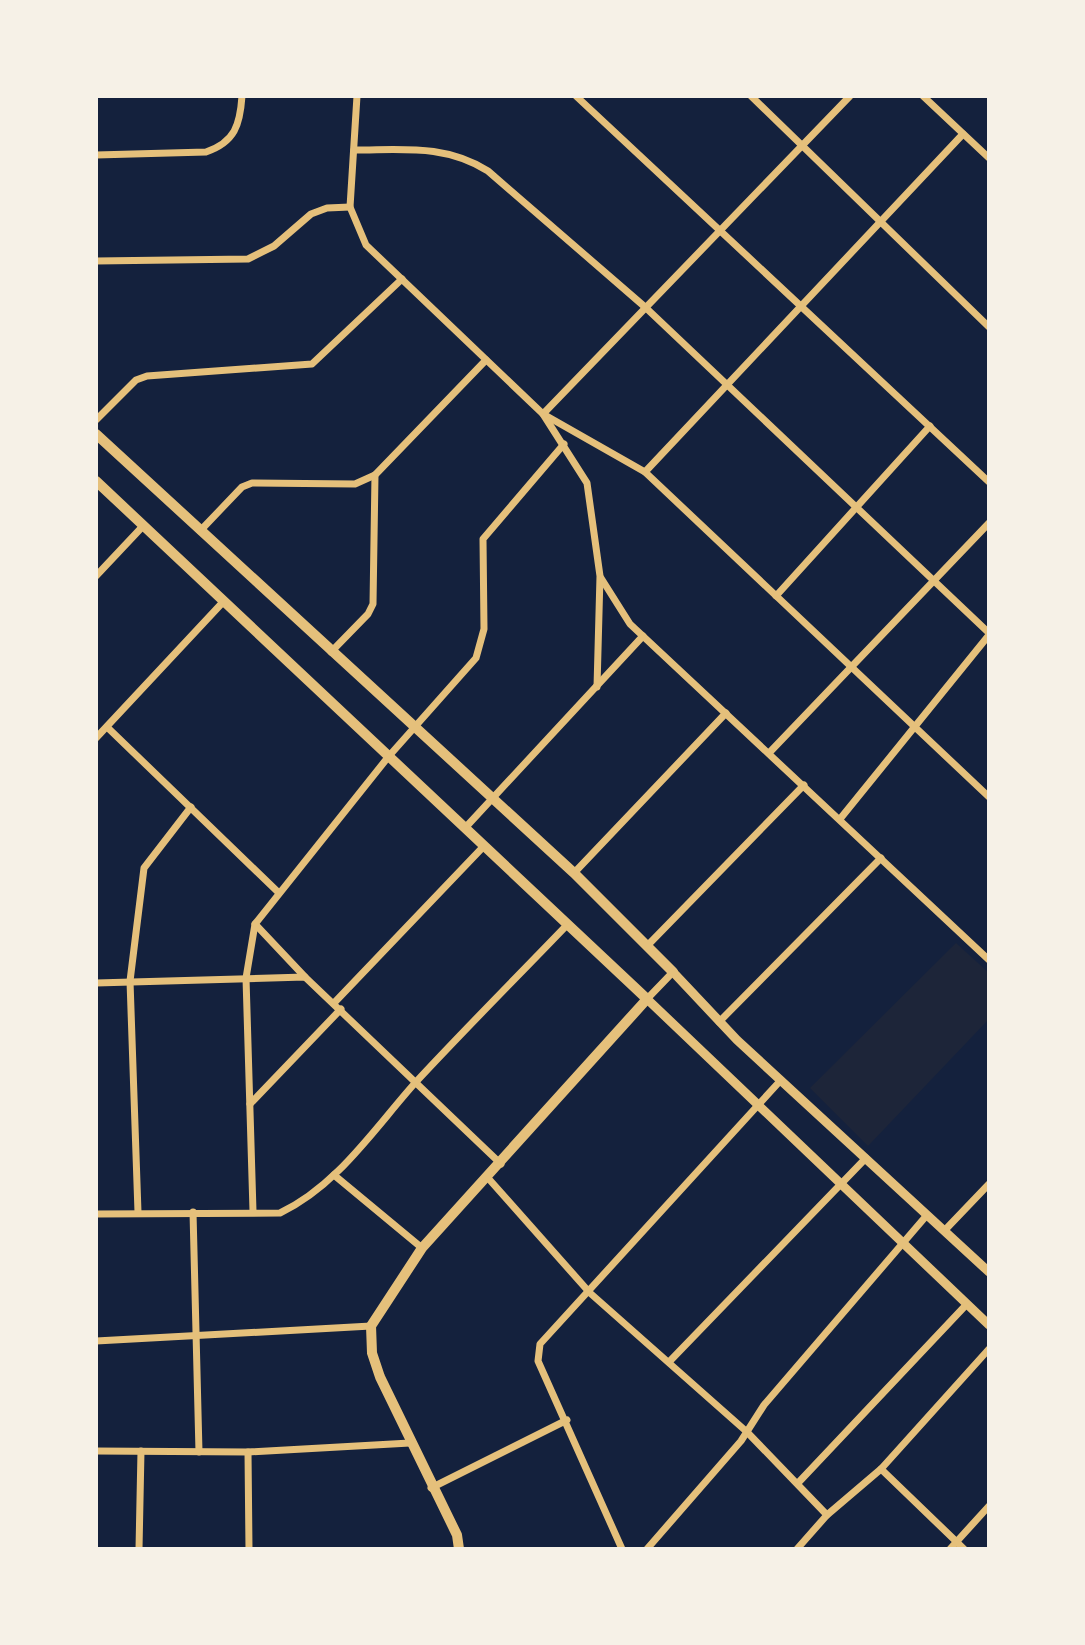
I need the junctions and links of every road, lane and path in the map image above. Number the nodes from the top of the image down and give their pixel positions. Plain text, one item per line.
1 (242, 96) edge
2 (357, 96) edge
3 (576, 96) edge
4 (751, 96) edge
5 (850, 96) edge
6 (923, 96) edge
7 (963, 134) junction
8 (802, 145) junction
9 (354, 150) junction
10 (96, 155) edge
11 (989, 158) edge
12 (350, 207) junction
13 (880, 221) junction
14 (721, 229) junction
15 (96, 261) edge
16 (402, 279) junction
17 (802, 304) junction
18 (645, 307) junction
19 (989, 327) edge
20 (486, 360) junction
21 (725, 385) junction
22 (543, 414) junction
23 (96, 420) edge
24 (930, 426) junction
25 (96, 434) edge
26 (564, 444) junction
27 (645, 472) junction
28 (375, 475) junction
29 (96, 481) edge
30 (989, 482) edge
31 (855, 509) junction
32 (989, 523) edge
33 (144, 525) junction
34 (200, 531) junction
35 (96, 576) edge
36 (600, 576) junction
37 (932, 582) junction
38 (776, 596) junction
39 (224, 601) junction
40 (989, 634) edge
41 (643, 636) junction
42 (331, 652) junction
43 (851, 668) junction
44 (597, 687) junction
45 (726, 713) junction
46 (911, 726) junction
47 (107, 727) junction
48 (414, 729) junction
49 (96, 738) edge
50 (769, 753) junction
51 (389, 756) junction
52 (804, 785) junction
53 (989, 797) edge
54 (492, 798) junction
55 (191, 807) junction
56 (840, 819) junction
57 (465, 828) junction
58 (484, 846) junction
59 (881, 858) junction
60 (574, 873) junction
61 (279, 893) junction
62 (255, 924) junction
63 (567, 925) junction
64 (648, 945) junction
65 (989, 960) edge
66 (673, 972) junction
67 (305, 977) junction
68 (246, 978) junction
69 (130, 981) junction
70 (96, 983) edge
71 (647, 999) junction
72 (334, 1003) junction
73 (341, 1009) junction
74 (719, 1022) junction
75 (781, 1080) junction
76 (416, 1082) junction
77 (250, 1104) junction
78 (759, 1107) junction
79 (866, 1158) junction
80 (501, 1164) junction
81 (334, 1175) junction
82 (488, 1178) junction
83 (989, 1184) edge
84 (841, 1185) junction
85 (253, 1211) junction
86 (138, 1212) junction
87 (193, 1212) junction
88 (96, 1214) edge
89 (927, 1215) junction
90 (945, 1230) junction
91 (901, 1243) junction
92 (422, 1248) junction
93 (989, 1272) edge
94 (590, 1293) junction
95 (966, 1305) junction
96 (989, 1325) edge
97 (371, 1326) junction
98 (198, 1338) junction
99 (96, 1341) edge
100 (989, 1349) edge
101 (669, 1362) junction
102 (567, 1420) junction
103 (747, 1432) junction
104 (410, 1443) junction
105 (96, 1444) edge
106 (96, 1451) edge
107 (141, 1451) junction
108 (199, 1452) junction
109 (248, 1452) junction
110 (881, 1469) junction
111 (798, 1483) junction
112 (431, 1488) junction
113 (989, 1506) edge
114 (827, 1515) junction
115 (957, 1542) junction
116 (139, 1549) edge
117 (249, 1549) edge
118 (459, 1549) edge
119 (622, 1549) edge
120 (647, 1549) edge
121 (797, 1549) edge
122 (950, 1549) edge
123 (964, 1549) edge

1 - 10 street
2 - 9 street
3 - 14 street
4 - 8 street
5 - 8 street
6 - 7 street
7 - 11 street
7 - 13 street
8 - 13 street
8 - 14 street
9 - 12 street
9 - 18 street
12 - 15 street
12 - 16 street
13 - 17 street
13 - 19 street
14 - 17 street
14 - 18 street
16 - 20 street
16 - 23 street
17 - 21 street
17 - 24 street
18 - 21 street
18 - 22 street
20 - 22 street
20 - 28 street
21 - 27 street
21 - 31 street
22 - 26 street
22 - 27 street
24 - 30 street
24 - 31 street
25 - 34 main road
26 - 36 street
26 - 48 street
27 - 38 street
28 - 34 street
28 - 42 street
29 - 33 main road
31 - 37 street
31 - 38 street
32 - 37 street
33 - 35 street
33 - 39 main road
34 - 42 main road
36 - 41 street
36 - 44 street
37 - 40 street
37 - 43 street
38 - 43 street
39 - 47 street
39 - 51 main road
40 - 46 street
41 - 44 street
41 - 45 street
42 - 48 main road
43 - 46 street
43 - 50 street
44 - 54 street
45 - 50 street
45 - 60 street
46 - 53 street
46 - 56 street
47 - 49 street
47 - 55 street
48 - 51 street
48 - 54 main road
50 - 52 street
51 - 57 main road
51 - 61 street
52 - 56 street
52 - 64 street
54 - 57 street
54 - 60 main road
55 - 61 street
55 - 69 street
56 - 59 street
57 - 58 main road
58 - 63 main road
58 - 72 street
59 - 65 street
59 - 74 street
60 - 64 main road
61 - 62 street
62 - 67 street
62 - 68 street
63 - 71 main road
63 - 76 street
64 - 66 main road
66 - 71 street
66 - 74 street
67 - 68 street
67 - 72 street
68 - 69 street
68 - 77 street
69 - 70 street
69 - 86 street
71 - 78 street
71 - 80 main road
72 - 73 street
73 - 76 street
73 - 77 street
74 - 75 street
75 - 78 street
75 - 79 street
76 - 80 street
76 - 81 street
77 - 85 street
78 - 84 street
78 - 94 street
79 - 84 street
79 - 89 street
80 - 82 main road
81 - 85 street
81 - 92 street
82 - 92 main road
82 - 94 street
83 - 90 street
84 - 91 street
84 - 101 street
85 - 87 street
86 - 87 street
86 - 88 street
87 - 98 street
89 - 90 street
89 - 91 street
90 - 93 street
91 - 95 street
91 - 103 street
92 - 97 main road
94 - 101 street
94 - 102 street
95 - 96 street
95 - 111 street
97 - 98 street
97 - 104 main road
98 - 99 street
98 - 108 street
100 - 110 street
101 - 103 street
102 - 112 street
102 - 119 street
103 - 111 street
103 - 120 street
104 - 109 street
104 - 112 main road
105 - 106 street
106 - 107 street
107 - 108 street
107 - 116 street
108 - 109 street
109 - 117 street
110 - 114 street
110 - 115 street
111 - 114 street
112 - 118 main road
113 - 115 street
114 - 121 street
115 - 122 street
115 - 123 street

